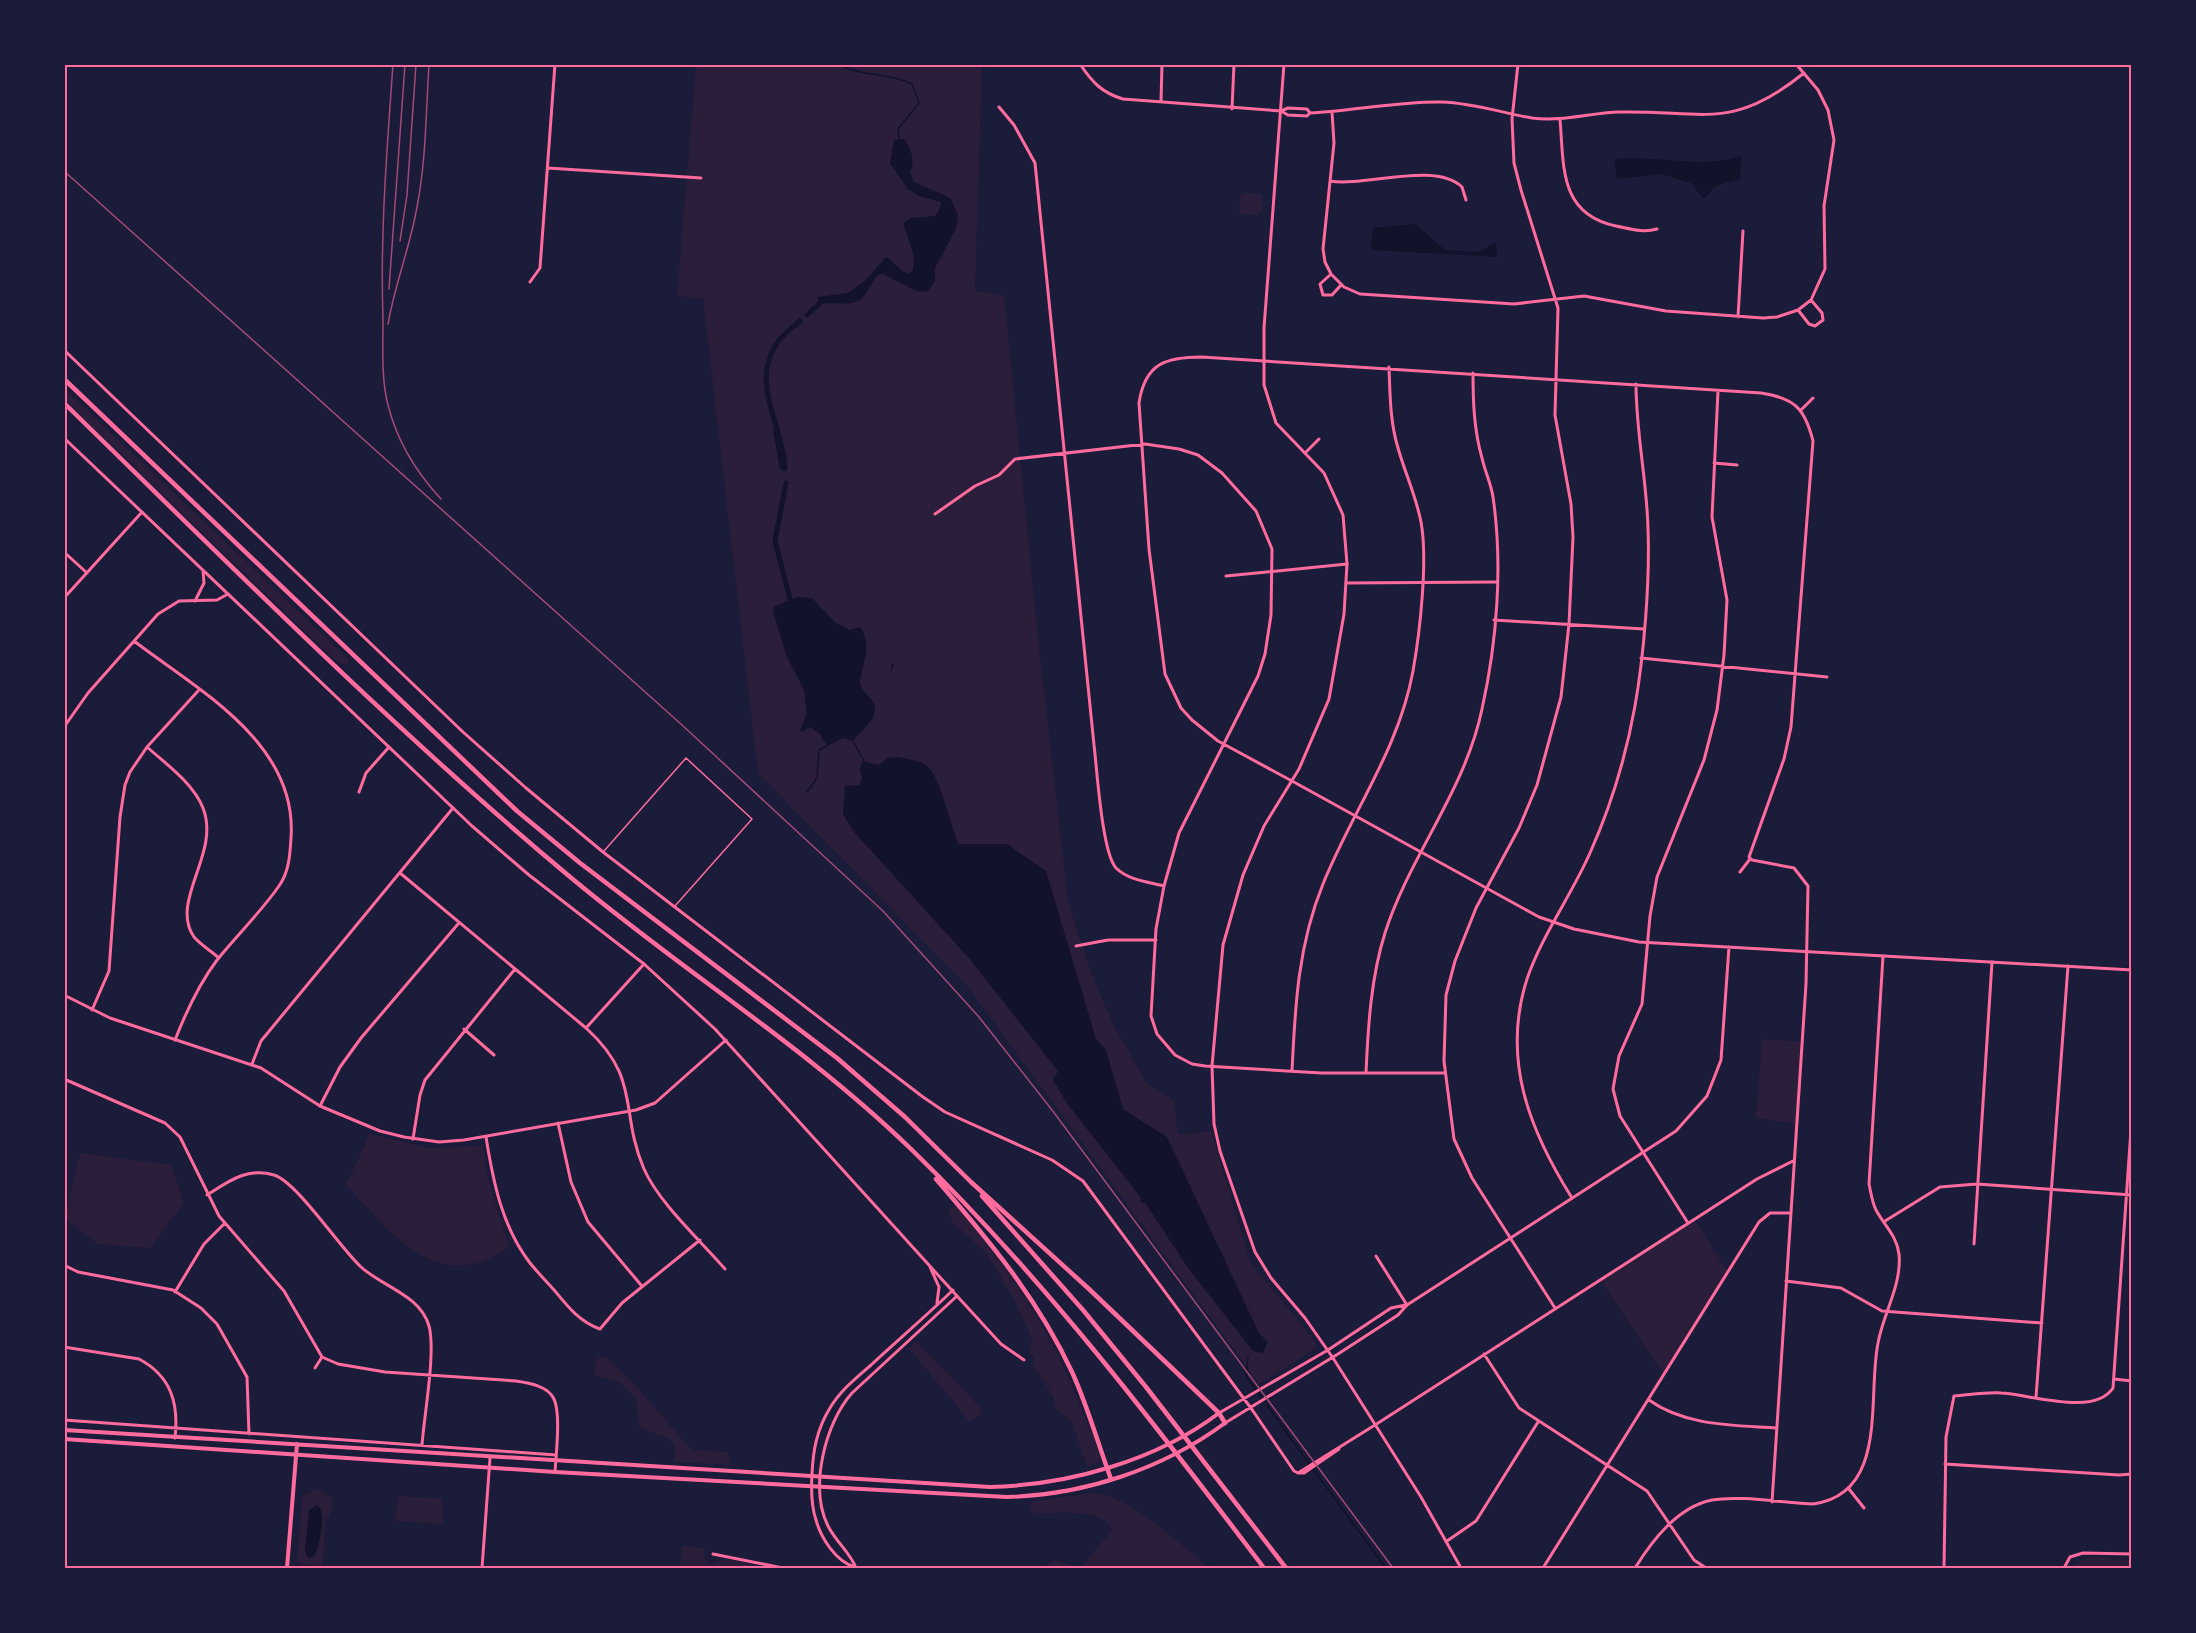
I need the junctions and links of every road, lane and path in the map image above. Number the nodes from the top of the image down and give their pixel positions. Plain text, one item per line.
1 (555, 64) edge
2 (1080, 64) edge
3 (1162, 64) edge
4 (1234, 64) edge
5 (1284, 64) edge
6 (1518, 64) edge
7 (1796, 64) edge
8 (1804, 73) junction
9 (1161, 102) junction
10 (999, 107) dead end
11 (1232, 109) junction
12 (1281, 111) junction
13 (1332, 112) junction
14 (1310, 113) junction
15 (1513, 113) junction
16 (1560, 119) junction
17 (548, 168) junction
18 (700, 178) dead end
19 (1330, 181) junction
20 (1466, 200) dead end
21 (1657, 229) dead end
22 (1743, 231) dead end
23 (1331, 274) junction
24 (530, 282) dead end
25 (1341, 285) junction
26 (1556, 297) junction
27 (1810, 300) junction
28 (1798, 310) junction
29 (1738, 317) junction
30 (64, 350) edge
31 (1263, 360) junction
32 (1389, 367) junction
33 (1473, 373) junction
34 (1558, 378) junction
35 (64, 379) edge
36 (1636, 384) junction
37 (1718, 391) junction
38 (1813, 398) dead end
39 (64, 403) edge
40 (1801, 410) junction
41 (64, 438) edge
42 (1318, 439) dead end
43 (1143, 444) junction
44 (1066, 452) junction
45 (1305, 453) junction
46 (1714, 463) junction
47 (1737, 465) dead end
48 (142, 512) junction
49 (935, 514) dead end
50 (64, 552) edge
51 (1347, 564) junction
52 (202, 570) junction
53 (1272, 571) junction
54 (87, 573) junction
55 (1226, 576) dead end
56 (1421, 582) junction
57 (1496, 582) junction
58 (1346, 583) junction
59 (228, 594) junction
60 (64, 598) edge
61 (195, 601) junction
62 (1494, 620) junction
63 (1569, 624) junction
64 (1644, 629) junction
65 (134, 640) junction
66 (1640, 658) junction
67 (1722, 667) junction
68 (1796, 675) junction
69 (1827, 677) dead end
70 (198, 690) junction
71 (64, 727) edge
72 (1224, 744) junction
73 (147, 747) junction
74 (388, 747) junction
75 (1292, 781) junction
76 (359, 792) dead end
77 (453, 808) junction
78 (1356, 816) junction
79 (603, 852) junction
80 (1422, 853) junction
81 (1750, 859) junction
82 (1740, 872) dead end
83 (400, 873) junction
84 (1164, 886) junction
85 (1486, 890) junction
86 (674, 906) junction
87 (1554, 922) junction
88 (458, 923) junction
89 (1156, 940) junction
90 (1648, 942) junction
91 (1076, 946) dead end
92 (1730, 947) junction
93 (1805, 951) junction
94 (1883, 956) junction
95 (219, 958) junction
96 (1992, 962) junction
97 (644, 964) junction
98 (2068, 966) junction
99 (515, 969) junction
100 (2132, 970) edge
101 (64, 995) edge
102 (92, 1010) junction
103 (586, 1028) junction
104 (464, 1029) junction
105 (175, 1040) junction
106 (726, 1040) junction
107 (494, 1054) dead end
108 (252, 1064) junction
109 (1212, 1066) junction
110 (1292, 1071) junction
111 (1366, 1073) junction
112 (1446, 1073) junction
113 (64, 1079) edge
114 (320, 1106) junction
115 (631, 1111) junction
116 (2132, 1115) edge
117 (558, 1122) junction
118 (486, 1137) junction
119 (413, 1139) junction
120 (911, 1149) junction
121 (1644, 1153) junction
122 (1794, 1161) junction
123 (971, 1182) junction
124 (1977, 1184) junction
125 (2051, 1189) junction
126 (2129, 1194) edge
127 (207, 1195) junction
128 (1572, 1198) junction
129 (1791, 1213) junction
130 (1886, 1221) junction
131 (225, 1222) junction
132 (1688, 1223) junction
133 (1511, 1238) junction
134 (700, 1240) junction
135 (1974, 1244) dead end
136 (1376, 1256) dead end
137 (926, 1260) junction
138 (64, 1264) edge
139 (725, 1269) dead end
140 (1786, 1281) junction
141 (641, 1286) junction
142 (953, 1290) junction
143 (175, 1292) junction
144 (957, 1296) junction
145 (937, 1305) junction
146 (1407, 1305) junction
147 (1555, 1308) junction
148 (1886, 1312) junction
149 (2042, 1323) junction
150 (64, 1347) edge
151 (1328, 1350) junction
152 (1484, 1354) junction
153 (322, 1357) junction
154 (1333, 1358) junction
155 (1024, 1360) dead end
156 (315, 1368) dead end
157 (428, 1375) junction
158 (2114, 1379) junction
159 (2132, 1381) edge
160 (2036, 1397) junction
161 (1649, 1400) junction
162 (1219, 1413) junction
163 (64, 1420) edge
164 (1538, 1422) junction
165 (1225, 1423) junction
166 (1375, 1425) junction
167 (177, 1427) junction
168 (1776, 1428) junction
169 (64, 1430) edge
170 (249, 1434) junction
171 (176, 1438) junction
172 (64, 1439) edge
173 (297, 1444) junction
174 (422, 1445) junction
175 (296, 1454) junction
176 (556, 1455) junction
177 (490, 1458) junction
178 (556, 1462) junction
179 (1945, 1464) junction
180 (1107, 1466) junction
181 (1608, 1466) junction
182 (489, 1467) junction
183 (555, 1472) junction
184 (2132, 1474) edge
185 (812, 1475) junction
186 (822, 1476) junction
187 (1111, 1479) junction
188 (812, 1485) junction
189 (821, 1486) junction
190 (1849, 1489) junction
191 (1772, 1502) junction
192 (1864, 1508) dead end
193 (1670, 1524) junction
194 (1447, 1541) junction
195 (713, 1554) dead end
196 (2132, 1554) edge
197 (855, 1568) edge
198 (287, 1569) edge
199 (482, 1569) edge
200 (783, 1569) edge
201 (1264, 1569) edge
202 (1286, 1569) edge
203 (1461, 1569) edge
204 (1543, 1569) edge
205 (1635, 1569) edge
206 (1706, 1569) edge
207 (1944, 1569) edge
208 (2064, 1569) edge

1 - 17 street
2 - 9 street
3 - 9 street
4 - 11 street
5 - 12 street
6 - 15 street
7 - 8 street
8 - 16 street
8 - 27 street
9 - 11 street
10 - 44 street
11 - 12 street
12 - 14 street
12 - 14 street
12 - 31 street
13 - 14 street
13 - 15 street
13 - 19 street
15 - 16 street
15 - 26 street
16 - 21 street
17 - 18 street
17 - 24 street
19 - 20 street
19 - 23 street
22 - 29 street
23 - 25 street
23 - 25 street
25 - 26 street
26 - 29 street
26 - 34 street
27 - 28 street
27 - 28 street
28 - 29 street
30 - 79 street
31 - 32 street
31 - 43 street
31 - 45 street
32 - 33 street
32 - 56 street
33 - 34 street
33 - 57 street
34 - 36 street
34 - 63 street
35 - 123 highway
36 - 37 street
36 - 64 street
37 - 40 street
37 - 46 street
38 - 40 street
39 - 120 highway
40 - 68 street
41 - 48 street
42 - 45 street
43 - 44 street
43 - 53 street
43 - 72 street
44 - 49 street
44 - 84 street
45 - 51 street
46 - 47 street
46 - 67 street
48 - 52 street
48 - 54 street
50 - 54 street
51 - 53 street
51 - 58 street
52 - 59 street
52 - 61 street
53 - 55 street
53 - 72 street
54 - 60 street
56 - 57 street
56 - 58 street
56 - 78 street
57 - 62 street
58 - 75 street
59 - 61 street
59 - 74 street
61 - 65 street
62 - 63 street
62 - 80 street
63 - 64 street
63 - 85 street
64 - 66 street
65 - 70 street
65 - 71 street
66 - 67 street
66 - 87 street
67 - 68 street
67 - 90 street
68 - 69 street
68 - 81 street
70 - 73 street
70 - 95 street
72 - 75 street
72 - 84 street
73 - 95 street
73 - 102 street
74 - 76 street
74 - 77 street
75 - 78 street
75 - 109 street
77 - 83 street
77 - 97 street
78 - 80 street
78 - 110 street
79 - 86 street
79 - 86 lane
80 - 85 street
80 - 111 street
81 - 82 street
81 - 93 street
83 - 88 street
83 - 108 street
84 - 89 street
85 - 87 street
85 - 112 street
86 - 166 street
87 - 90 street
87 - 128 street
88 - 99 street
88 - 114 street
89 - 91 street
89 - 109 street
90 - 92 street
90 - 121 street
92 - 93 street
92 - 121 street
93 - 94 street
93 - 122 street
94 - 96 street
94 - 130 street
95 - 105 street
96 - 98 street
96 - 124 street
97 - 103 street
97 - 106 street
98 - 100 street
98 - 125 street
99 - 103 street
99 - 104 street
101 - 102 street
102 - 105 street
103 - 115 street
104 - 107 street
104 - 119 street
105 - 108 street
106 - 115 street
106 - 137 street
108 - 114 street
109 - 110 street
109 - 151 street
110 - 111 street
111 - 112 street
112 - 133 street
113 - 127 street
114 - 119 street
115 - 117 street
115 - 134 street
116 - 126 street
117 - 118 street
117 - 141 street
118 - 119 street
118 - 141 street
120 - 180 highway
120 - 201 highway
121 - 128 street
121 - 132 street
122 - 129 street
122 - 132 street
123 - 162 highway
123 - 202 highway
124 - 125 street
124 - 130 street
124 - 135 street
125 - 126 street
125 - 149 street
126 - 158 street
127 - 131 street
127 - 157 street
128 - 133 street
129 - 140 street
129 - 161 street
130 - 148 street
131 - 143 street
131 - 153 street
132 - 147 street
133 - 146 street
133 - 147 street
134 - 139 street
134 - 141 street
136 - 146 street
137 - 142 street
137 - 145 street
138 - 143 street
140 - 148 street
140 - 168 street
142 - 144 street
142 - 145 street
143 - 170 street
144 - 155 street
144 - 186 street
145 - 185 street
146 - 151 street
146 - 154 street
147 - 152 street
148 - 149 street
148 - 190 street
149 - 160 street
150 - 167 street
151 - 154 street
151 - 162 street
152 - 164 street
152 - 166 street
153 - 156 street
153 - 157 street
154 - 165 street
154 - 166 street
157 - 174 street
157 - 176 street
158 - 159 street
158 - 160 street
160 - 179 street
161 - 168 street
161 - 181 street
162 - 165 highway
162 - 180 main road
163 - 167 street
164 - 181 street
164 - 194 street
165 - 187 main road
166 - 194 street
167 - 170 street
167 - 171 street
168 - 191 street
169 - 171 main road
170 - 174 street
171 - 173 main road
172 - 175 main road
173 - 175 main road
173 - 177 main road
174 - 176 street
175 - 182 main road
175 - 198 main road
176 - 178 street
177 - 178 main road
177 - 182 street
178 - 183 street
178 - 185 main road
179 - 184 street
179 - 207 street
180 - 186 main road
180 - 187 highway
181 - 193 street
181 - 204 street
182 - 183 main road
182 - 199 street
183 - 188 main road
185 - 186 main road
185 - 188 street
186 - 189 street
187 - 189 main road
188 - 189 main road
188 - 197 street
189 - 197 street
190 - 191 street
190 - 192 street
191 - 193 street
193 - 205 street
193 - 206 street
194 - 203 street
195 - 200 street
196 - 208 street

